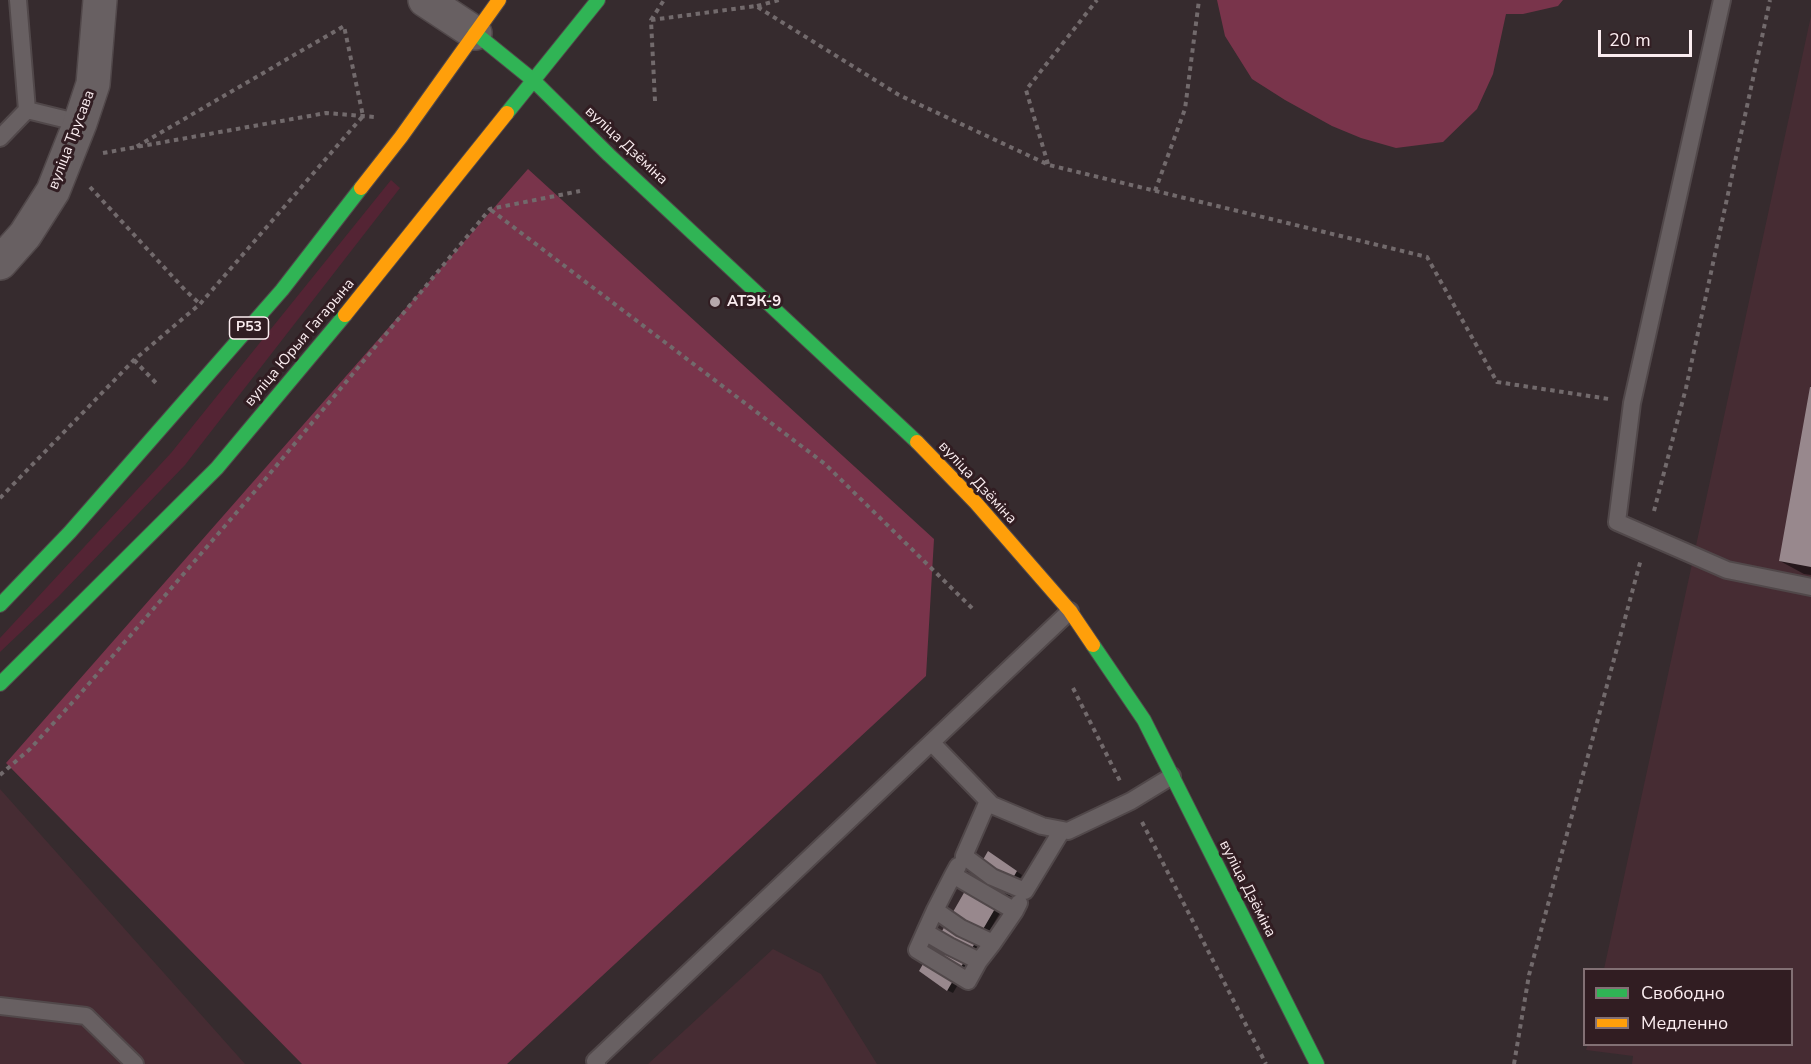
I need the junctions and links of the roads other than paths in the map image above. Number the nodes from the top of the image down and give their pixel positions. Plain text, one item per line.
1 (18, 0) edge
2 (100, 0) edge
3 (425, 0) edge
4 (499, 0) edge
5 (598, 0) edge
6 (1722, 0) edge
7 (475, 33) junction
8 (533, 80) junction
9 (27, 110) junction
10 (80, 123) junction
11 (0, 138) edge
12 (0, 263) edge
13 (1811, 586) edge
14 (0, 605) edge
15 (1070, 611) junction
16 (0, 684) edge
17 (932, 743) junction
18 (1172, 776) junction
19 (988, 801) junction
20 (1062, 830) junction
21 (964, 856) junction
22 (953, 875) junction
23 (1025, 891) junction
24 (935, 910) junction
25 (1015, 911) junction
26 (925, 932) junction
27 (993, 943) junction
28 (979, 961) junction
29 (0, 1006) edge
30 (595, 1063) edge
31 (135, 1064) edge
32 (1317, 1064) edge

1 - 9 lane
2 - 10 street, вуліца Трусава
3 - 7 street
4 - 7 main road, Р53
5 - 8 main road, вуліца Юрыя Гагарына
6 - 13 lane
7 - 8 main road, вуліца Дзёміна
7 - 14 main road, Р53
8 - 15 main road, вуліца Дзёміна
8 - 16 main road, вуліца Юрыя Гагарына
9 - 10 lane
9 - 11 lane
10 - 12 street, вуліца Трусава
15 - 17 lane
15 - 18 main road, вуліца Дзёміна
17 - 19 lane
17 - 30 lane
18 - 20 lane
18 - 32 main road, вуліца Дзёміна
19 - 20 lane
19 - 21 lane
20 - 23 lane
21 - 22 lane
21 - 23 lane
22 - 24 lane
22 - 25 lane
23 - 25 lane
24 - 26 lane
24 - 27 lane
25 - 27 lane
26 - 28 lane
26 - 28 lane
27 - 28 lane
29 - 31 lane

